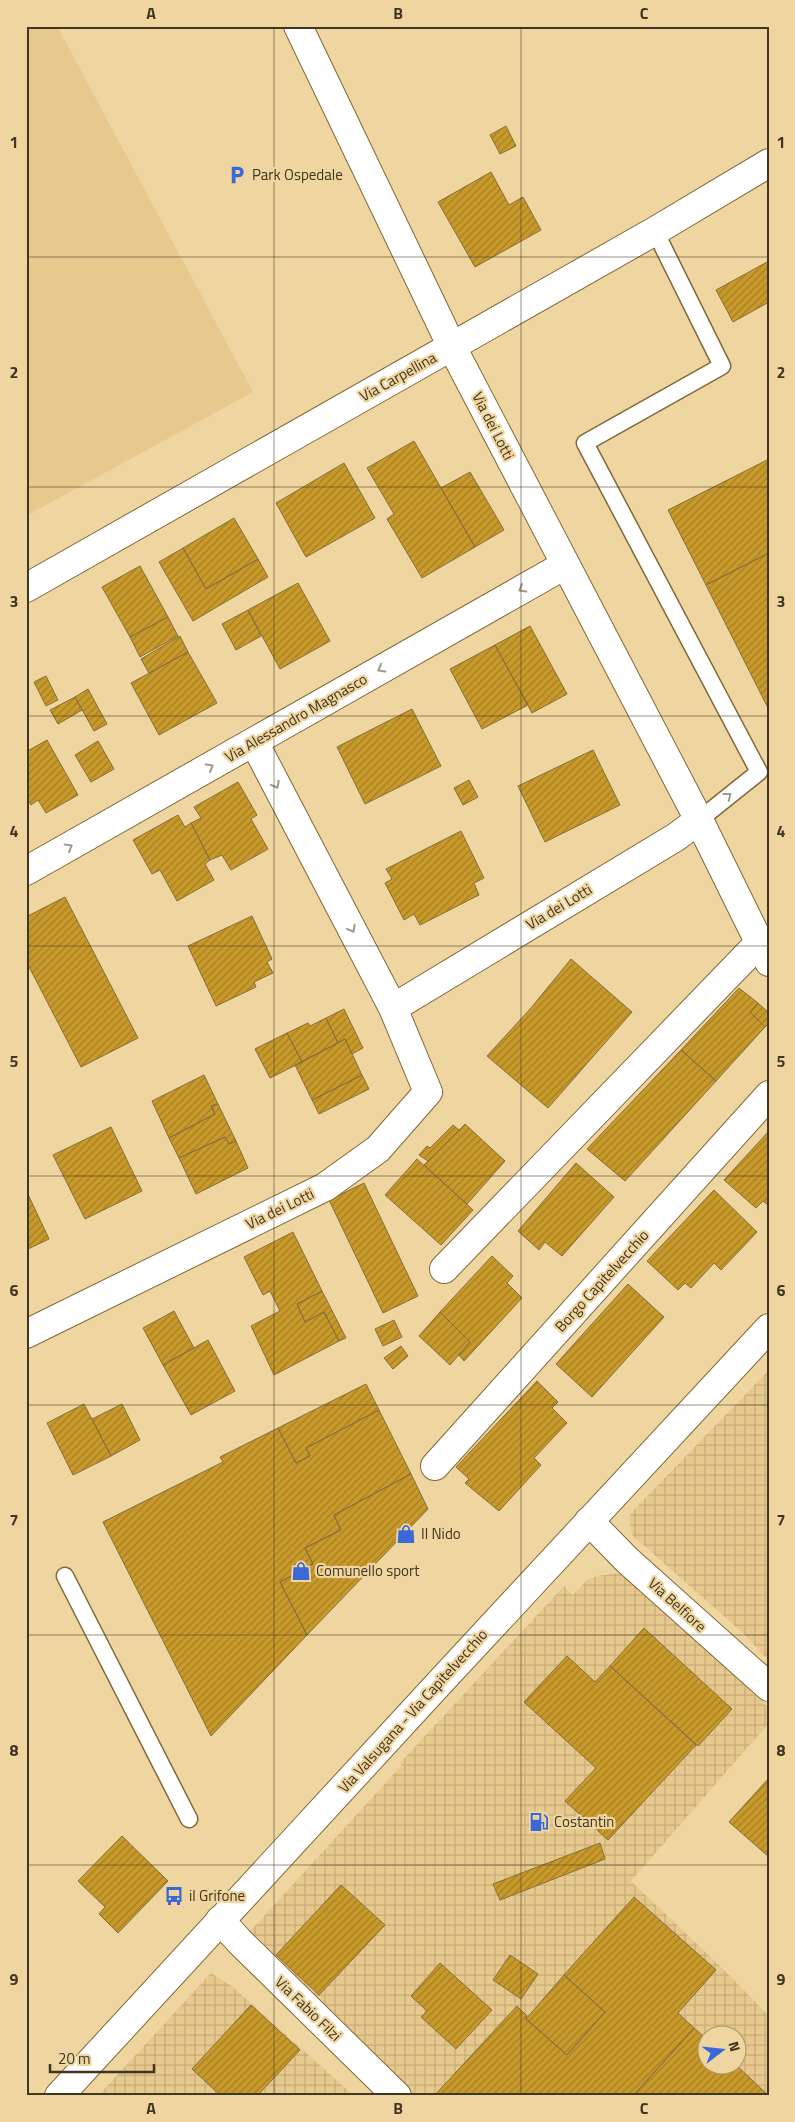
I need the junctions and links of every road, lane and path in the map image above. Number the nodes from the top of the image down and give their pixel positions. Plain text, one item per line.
1 (298, 26) edge
2 (769, 163) edge
3 (654, 231) junction
4 (452, 347) junction
5 (565, 565) junction
6 (26, 588) edge
7 (254, 742) junction
8 (699, 820) junction
9 (26, 871) edge
10 (764, 953) edge
11 (393, 1008) junction
12 (769, 1095) edge
13 (444, 1268) dead end
14 (769, 1328) edge
15 (26, 1334) edge
16 (435, 1466) dead end
17 (589, 1521) junction
18 (65, 1576) dead end
19 (769, 1687) edge
20 (189, 1819) dead end
21 (220, 1920) junction
22 (59, 2096) edge
23 (397, 2096) edge

1 - 4 street, Via dei Lotti
2 - 3 street, Via Carpellina
3 - 4 street, Via Carpellina
8 -> 3 lane
4 - 5 street, Via dei Lotti
4 - 6 street, Via Carpellina
5 -> 7 street, Via Alessandro Magnasco
5 - 8 street, Via dei Lotti
9 -> 7 street, Via Alessandro Magnasco
7 -> 11 street, Via dei Lotti
8 - 10 street, Via dei Lotti
8 - 11 street, Via dei Lotti
10 - 13 street
11 - 15 street, Via dei Lotti
12 - 16 street, Borgo Capitelvecchio
14 - 17 street, Via Valsugana - Via Capitelvecchio
17 - 19 street, Via Belfiore
17 - 21 street, Via Valsugana - Via Capitelvecchio
18 - 20 lane
21 - 22 street, Via Valsugana - Via Capitelvecchio
21 - 23 street, Via Fabio Filzi

